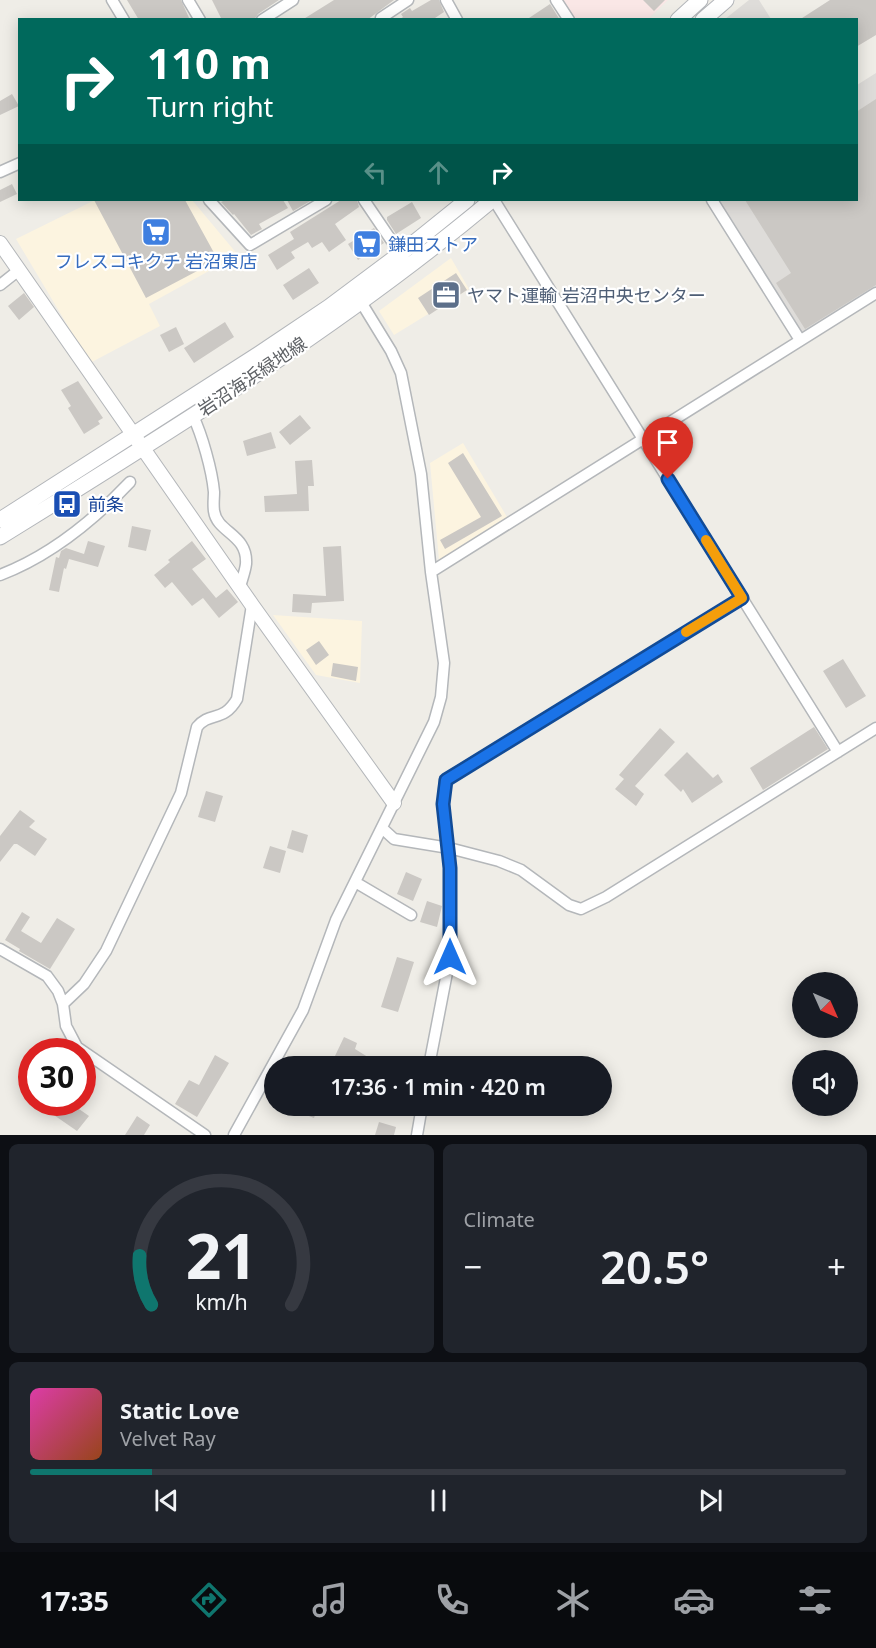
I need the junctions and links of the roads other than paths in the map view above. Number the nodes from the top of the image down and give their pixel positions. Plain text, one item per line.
1 (112, 0) edge
2 (188, 0) edge
3 (293, 0) edge
4 (408, 0) edge
5 (446, 0) edge
6 (556, 0) edge
7 (700, 0) edge
8 (726, 0) edge
9 (123, 18) edge
10 (199, 18) edge
11 (265, 18) edge
12 (382, 18) edge
13 (456, 18) edge
14 (568, 18) edge
15 (680, 18) edge
16 (705, 18) edge
17 (18, 165) edge
18 (0, 172) edge
19 (210, 201) edge
20 (324, 201) edge
21 (365, 201) edge
22 (466, 201) edge
23 (492, 201) edge
24 (494, 201) edge
25 (713, 201) edge
26 (0, 243) edge
27 (400, 254) junction
28 (409, 267) junction
29 (19, 270) junction
30 (0, 285) edge
31 (876, 293) edge
32 (361, 302) junction
33 (800, 340) junction
34 (193, 416) junction
35 (133, 434) junction
36 (643, 439) junction
37 (143, 448) junction
38 (130, 482) dead end
39 (0, 520) edge
40 (0, 537) edge
41 (431, 572) junction
42 (0, 576) edge
43 (240, 587) junction
44 (742, 598) junction
45 (252, 605) junction
46 (876, 728) edge
47 (838, 752) junction
48 (394, 802) junction
49 (382, 828) junction
50 (449, 848) junction
51 (355, 882) junction
52 (411, 915) dead end
53 (0, 949) edge
54 (63, 1004) junction
55 (431, 1056) edge
56 (420, 1116) edge
57 (205, 1135) edge
58 (234, 1135) edge
59 (417, 1135) edge

1 - 9 street
2 - 10 street
3 - 11 street
4 - 12 street
5 - 13 street
6 - 14 street
7 - 15 main road
8 - 16 main road
17 - 18 street
19 - 20 street
21 - 27 street
22 - 27 main road, 岩沼海浜緑地線
23 - 28 main road, 岩沼海浜緑地線
24 - 36 street
25 - 33 street
26 - 29 street
27 - 28 street
27 - 35 main road, 岩沼海浜緑地線
28 - 32 main road, 岩沼海浜緑地線
29 - 30 street
29 - 35 street
31 - 33 street
32 - 34 main road, 岩沼海浜緑地線
32 - 41 street
33 - 36 street
34 - 37 main road, 岩沼海浜緑地線
34 - 43 street
35 - 37 street
35 - 39 main road, 岩沼海浜緑地線
36 - 41 street
36 - 44 street
37 - 40 main road, 岩沼海浜緑地線
37 - 43 street
38 - 42 street
41 - 48 street
43 - 45 street
44 - 47 street
44 - 50 street
45 - 48 street
45 - 54 street
46 - 47 street
47 - 50 street
48 - 49 street
49 - 50 street
49 - 51 street
50 - 55 street
51 - 52 street
51 - 58 street
53 - 54 street
54 - 57 street
56 - 59 street

